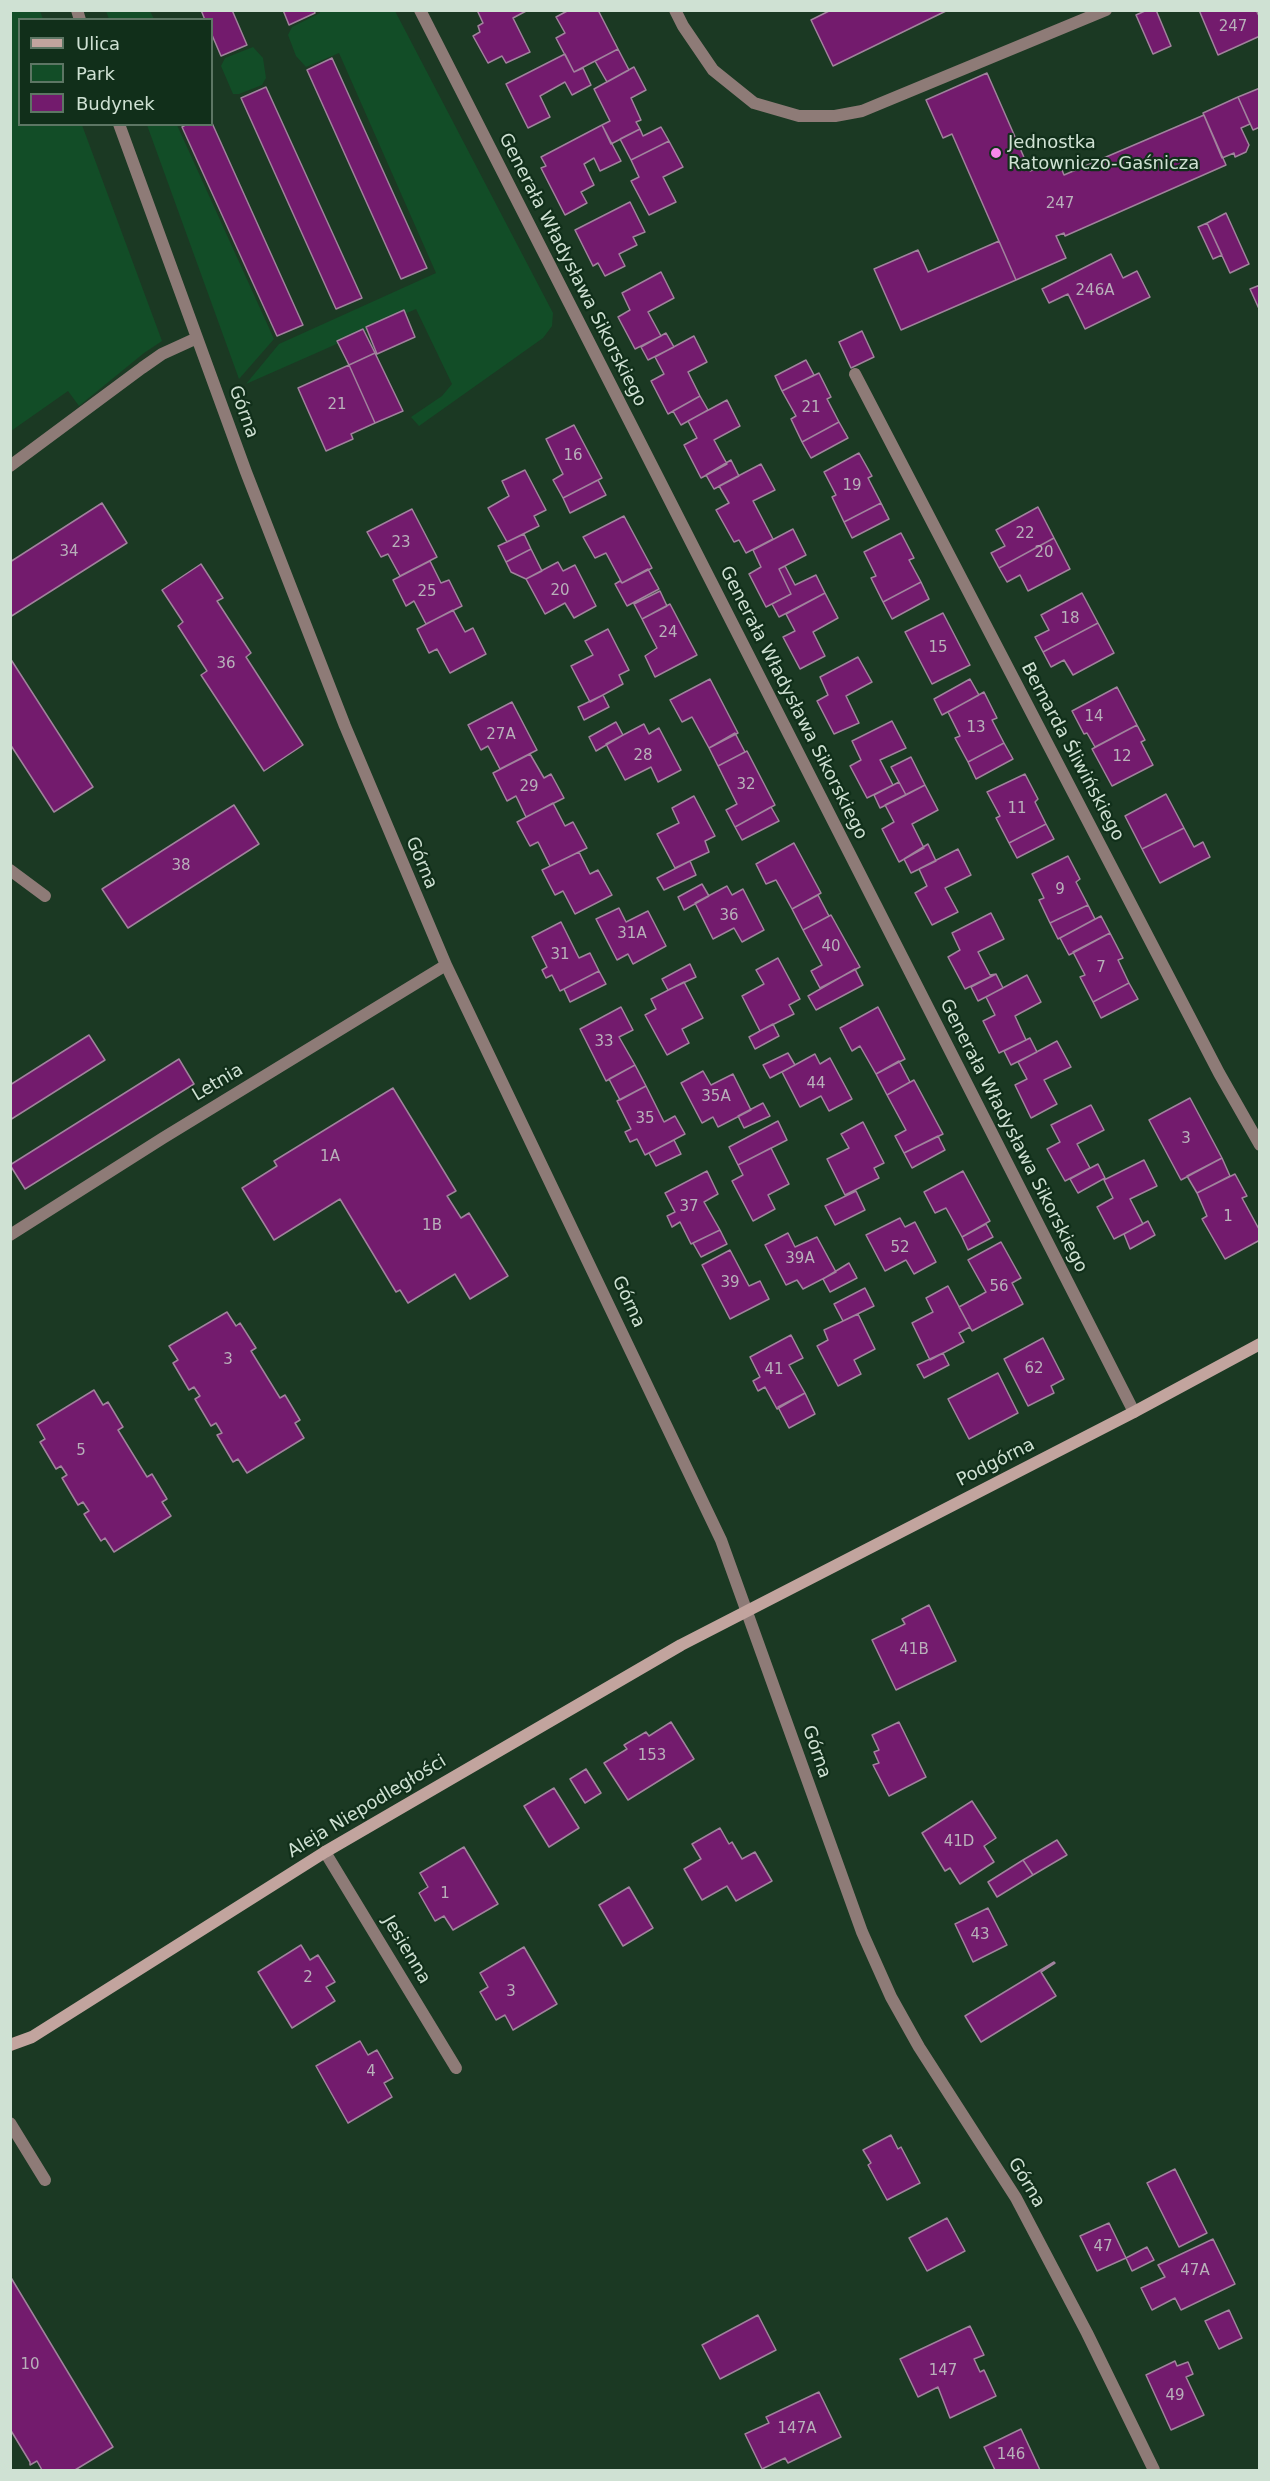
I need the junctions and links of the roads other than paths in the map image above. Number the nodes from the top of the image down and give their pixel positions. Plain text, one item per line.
1 (420, 10) edge
2 (675, 10) edge
3 (1106, 10) edge
4 (120, 126) edge
5 (197, 338) junction
6 (855, 374) dead end
7 (10, 466) edge
8 (10, 870) edge
9 (45, 896) dead end
10 (446, 965) junction
11 (1260, 1145) edge
12 (10, 1235) edge
13 (1260, 1344) edge
14 (1134, 1412) junction
15 (747, 1609) junction
16 (325, 1852) junction
17 (10, 2046) edge
18 (456, 2068) dead end
19 (10, 2123) edge
20 (45, 2180) dead end
21 (1154, 2470) edge

1 - 14 street, Generała Władysława Sikorskiego
2 - 3 street
4 - 5 street, Górna
5 - 7 street
5 - 10 street, Górna
6 - 11 street, Bernarda Śliwińskiego
8 - 9 street
10 - 12 street, Letnia
10 - 15 street, Górna
13 - 14 street, Podgórna
14 - 15 street, Podgórna
15 - 16 street, Aleja Niepodległości
15 - 21 street, Górna
16 - 17 street, Aleja Niepodległości
16 - 18 street, Jesienna
19 - 20 street

